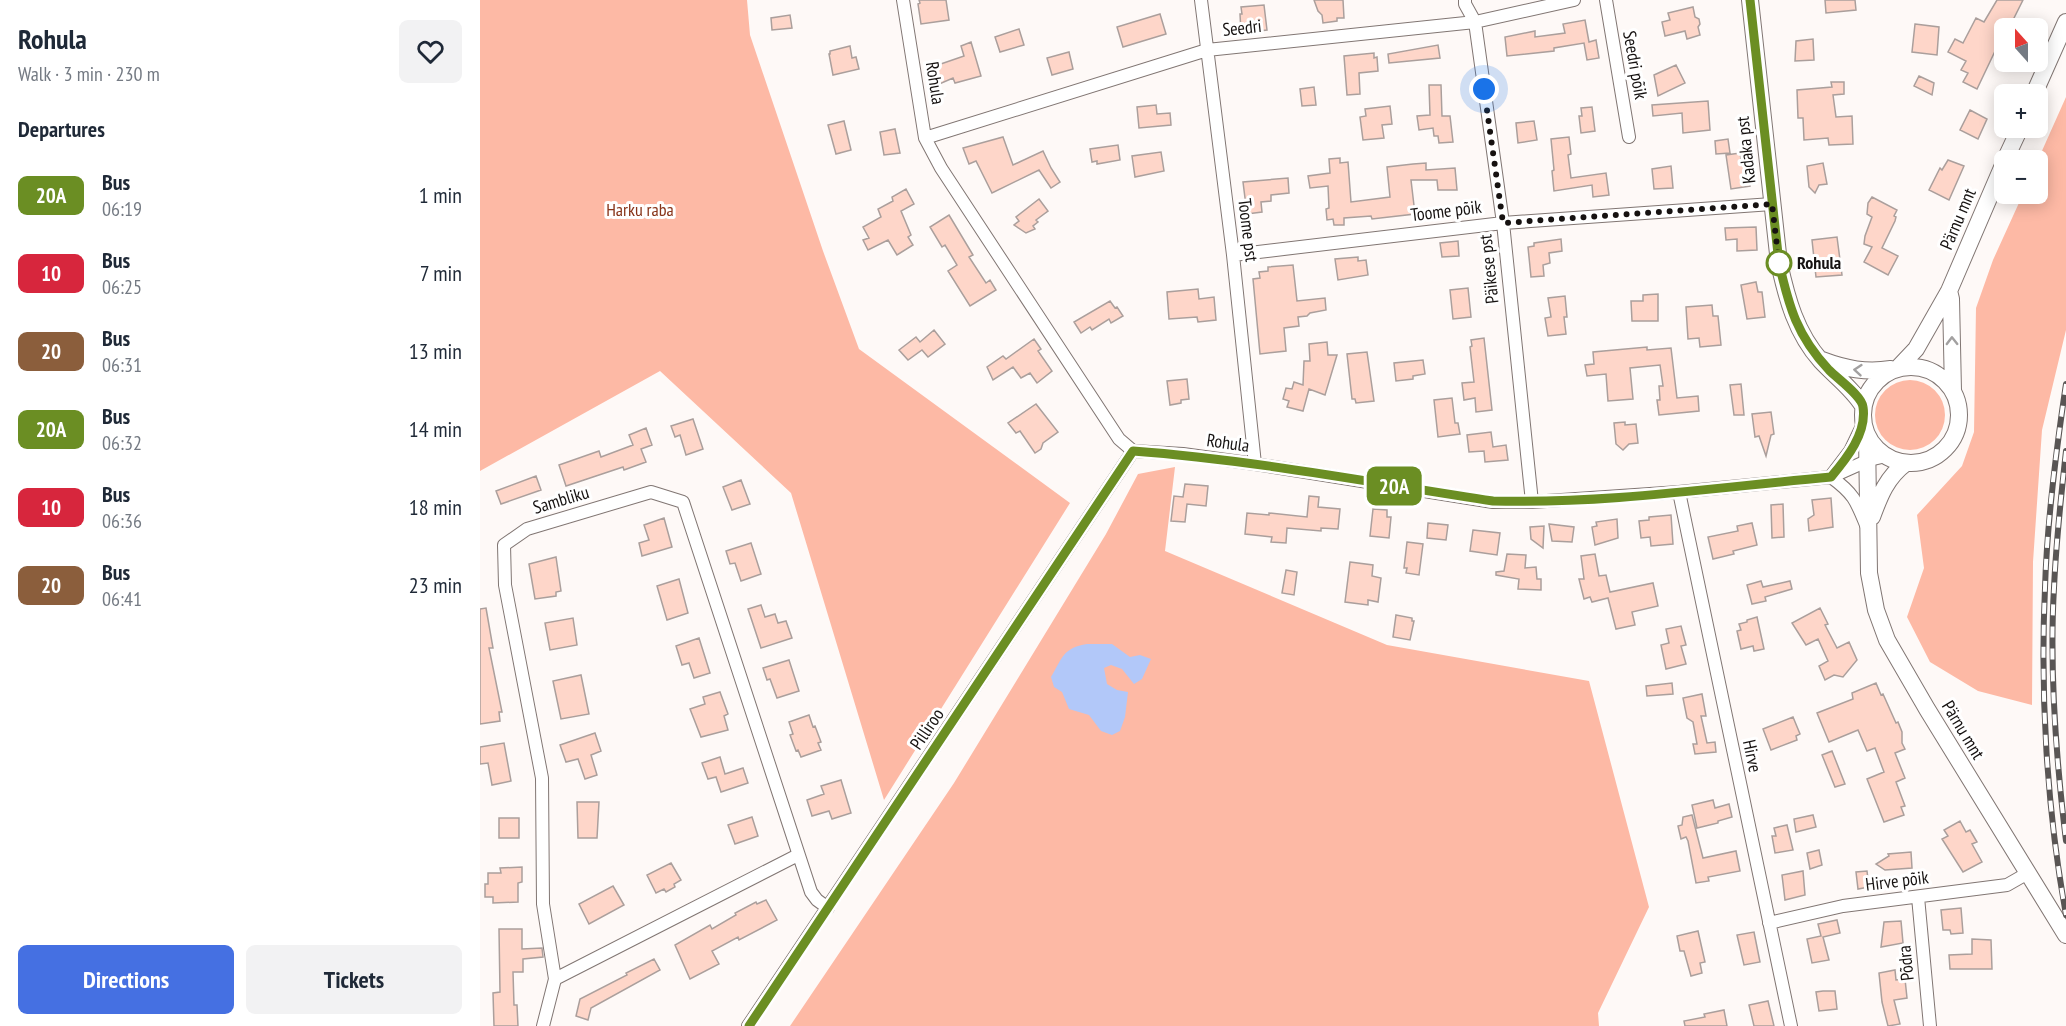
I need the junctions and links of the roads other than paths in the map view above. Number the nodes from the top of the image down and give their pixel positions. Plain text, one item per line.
1 (903, 0) edge
2 (1202, 0) edge
3 (1465, 0) edge
4 (1574, 0) edge
5 (1606, 0) edge
6 (1750, 0) edge
7 (1475, 22) junction
8 (2066, 22) edge
9 (1207, 50) junction
10 (2038, 84) edge
11 (1629, 137) dead end
12 (925, 138) junction
13 (1994, 187) edge
14 (1772, 204) junction
15 (1503, 223) junction
16 (1233, 255) junction
17 (1949, 291) junction
18 (1819, 359) junction
19 (1898, 368) junction
20 (1953, 391) junction
21 (1863, 406) junction
22 (1865, 429) junction
23 (1133, 451) junction
24 (1886, 456) junction
25 (1869, 460) junction
26 (1906, 463) junction
27 (1255, 464) junction
28 (1831, 477) junction
29 (1679, 492) junction
30 (1532, 502) junction
31 (1867, 530) junction
32 (798, 855) junction
33 (2028, 873) junction
34 (1918, 897) junction
35 (828, 908) junction
36 (1769, 923) junction
37 (2066, 935) edge
38 (555, 979) junction
39 (543, 1026) edge
40 (748, 1026) edge
41 (1791, 1026) edge
42 (1930, 1026) edge

1 - 12 street, Rohula
2 - 9 street, Toome pst
3 - 7 street, Päikese pst
4 - 7 street, Seedri
5 - 11 street, Seedri põik
6 - 14 main road, Kadaka pst
7 - 9 street, Seedri
7 - 15 street, Päikese pst
8 - 10 main road
9 - 12 street, Seedri
9 - 16 street, Toome pst
12 - 23 street, Rohula
13 - 17 main road, Pärnu mnt
14 - 15 street, Toome põik
14 - 18 main road, Kadaka pst
15 - 16 street, Toome põik
15 - 30 street, Päikese pst
16 - 27 street, Toome pst
17 - 19 main road, Pärnu mnt
20 -> 17 main road, Pärnu mnt
19 -> 18 main road
18 - 21 main road, Kadaka pst
19 - 20 main road
19 - 21 main road
20 - 26 main road
21 - 22 main road
22 - 24 main road
22 - 25 main road, Pärnu mnt
22 - 28 street
23 - 27 street, Rohula
23 - 35 street, Pilliroo
24 - 25 street, Rohula
24 - 26 main road
25 - 28 street, Rohula
25 - 31 main road, Pärnu mnt
26 - 31 main road, Pärnu mnt
27 - 30 street, Rohula
28 - 29 street, Rohula
28 - 31 street
29 - 30 street, Rohula
29 - 36 street, Hirve
31 - 33 main road, Pärnu mnt
32 - 35 street, Sambliku
32 - 38 street
32 - 38 street, Sambliku
33 - 34 street, Hirve põik
33 - 37 main road, Pärnu mnt
34 - 36 street, Hirve põik
34 - 42 street, Põdra
35 - 40 street, Pilliroo
36 - 41 street, Hirve
38 - 39 street, Sambliku

